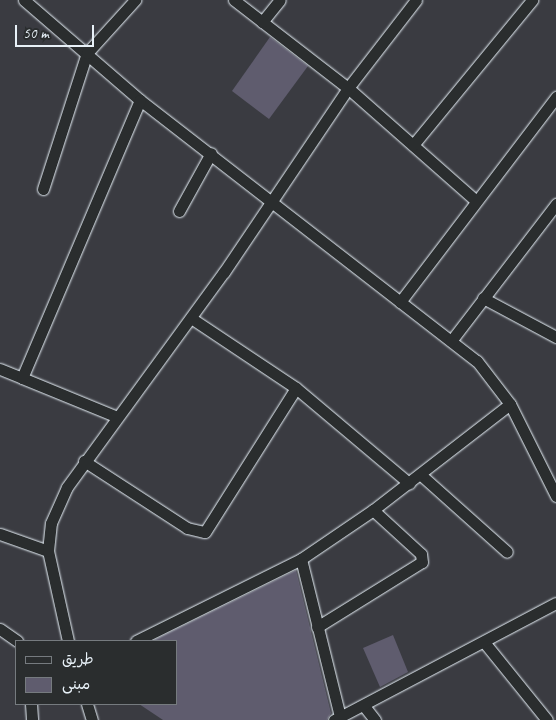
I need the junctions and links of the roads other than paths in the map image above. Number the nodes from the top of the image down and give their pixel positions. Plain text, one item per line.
1 (24, 0) edge
2 (135, 0) edge
3 (234, 0) edge
4 (280, 0) edge
5 (416, 0) edge
6 (532, 0) edge
7 (262, 22) junction
8 (87, 53) junction
9 (348, 88) junction
10 (556, 97) edge
11 (140, 100) junction
12 (413, 145) junction
13 (211, 153) junction
14 (43, 189) dead end
15 (474, 199) junction
16 (271, 200) junction
17 (556, 204) edge
18 (179, 211) dead end
19 (483, 298) junction
20 (400, 302) junction
21 (191, 318) junction
22 (556, 337) edge
23 (452, 341) junction
24 (0, 369) edge
25 (22, 378) junction
26 (296, 388) junction
27 (510, 404) junction
28 (115, 416) junction
29 (84, 461) junction
30 (421, 474) junction
31 (409, 482) junction
32 (556, 496) edge
33 (374, 510) junction
34 (0, 534) edge
35 (48, 552) junction
36 (507, 552) dead end
37 (301, 558) junction
38 (556, 603) edge
39 (317, 627) junction
40 (0, 629) edge
41 (16, 640) edge
42 (68, 640) edge
43 (138, 640) edge
44 (484, 642) junction
45 (31, 705) edge
46 (87, 705) edge
47 (364, 706) junction
48 (337, 719) edge
49 (32, 720) edge
50 (92, 720) edge
51 (375, 720) edge
52 (547, 720) edge

1 - 8 street
2 - 8 street
3 - 7 street
4 - 7 street
5 - 9 street
6 - 12 street
7 - 9 street
8 - 11 street
8 - 14 street
9 - 12 street
9 - 16 street
10 - 15 street
11 - 13 street
11 - 25 street
12 - 15 street
13 - 16 street
13 - 18 street
15 - 20 street
16 - 20 street
16 - 21 street
17 - 19 street
19 - 22 street
19 - 23 street
20 - 23 street
21 - 26 street
21 - 28 street
23 - 27 street
24 - 25 street
25 - 28 street
26 - 29 street
26 - 31 street
27 - 30 street
27 - 32 street
28 - 29 street
29 - 35 street
30 - 31 street
30 - 36 street
31 - 33 street
33 - 37 street
33 - 39 street
34 - 35 street
35 - 42 street
37 - 39 street
37 - 43 street
38 - 44 street
39 - 48 street
40 - 41 street
44 - 47 street
44 - 52 street
45 - 49 street
46 - 50 street
47 - 48 street
47 - 51 street

